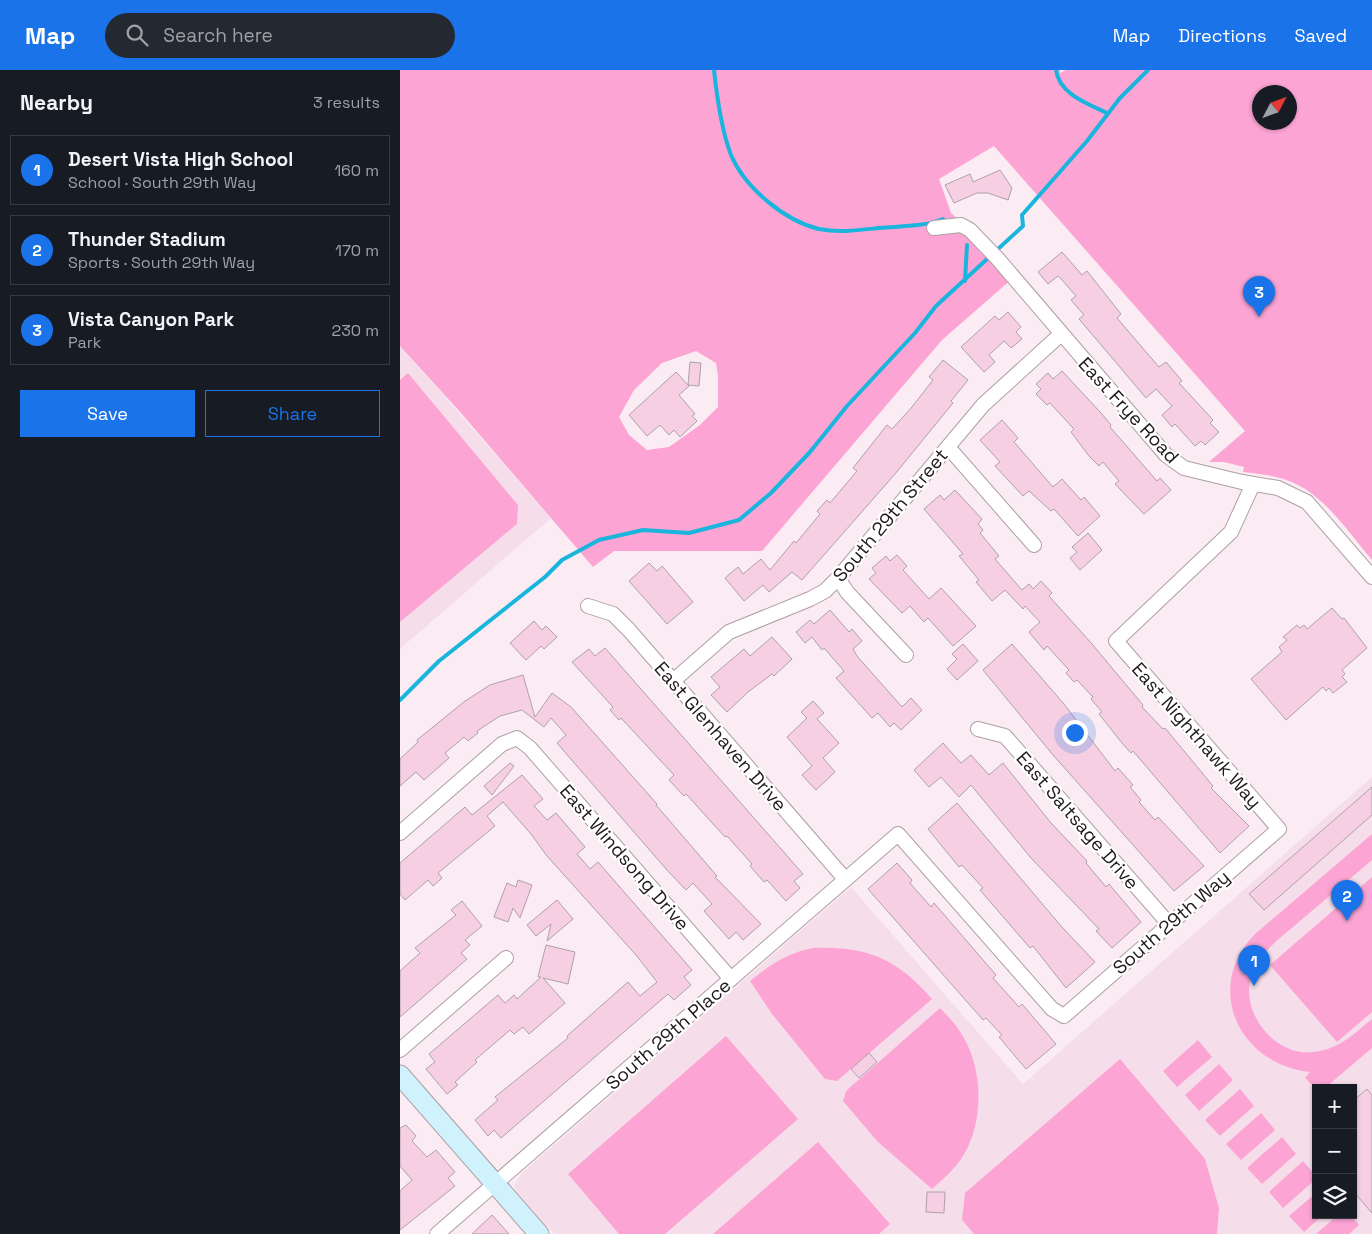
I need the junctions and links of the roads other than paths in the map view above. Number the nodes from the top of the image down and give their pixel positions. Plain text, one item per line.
1 (934, 228) dead end
2 (1060, 335) junction
3 (948, 447) junction
4 (1253, 484) junction
5 (1034, 545) dead end
6 (1372, 577) edge
7 (838, 578) junction
8 (588, 606) dead end
9 (906, 655) dead end
10 (673, 681) junction
11 (978, 729) dead end
12 (1279, 829) joint
13 (400, 833) edge
14 (845, 879) junction
15 (1169, 924) junction
16 (506, 958) dead end
17 (731, 979) junction
18 (1064, 1016) joint
19 (400, 1050) edge
20 (400, 1075) edge
21 (495, 1184) junction
22 (437, 1234) edge
23 (539, 1234) edge

1 - 2 street, East Frye Road
2 - 3 street, South 29th Street
2 - 4 street, East Frye Road
3 - 5 street
3 - 7 street, South 29th Street
4 - 6 street, East Frye Road
4 - 12 street, East Nighthawk Way
7 - 9 street
7 - 10 street, South 29th Street
8 - 10 street, East Glenhaven Drive
10 - 14 street, East Glenhaven Drive
11 - 15 street, East Saltsage Drive
12 - 15 street, South 29th Way
13 - 17 street, East Windsong Drive
14 - 17 street, South 29th Place
14 - 18 street, South 29th Place
15 - 18 street, South 29th Way
16 - 19 street
17 - 21 street, South 29th Place
20 - 21 street
21 - 22 street, South 29th Place
21 - 23 street

